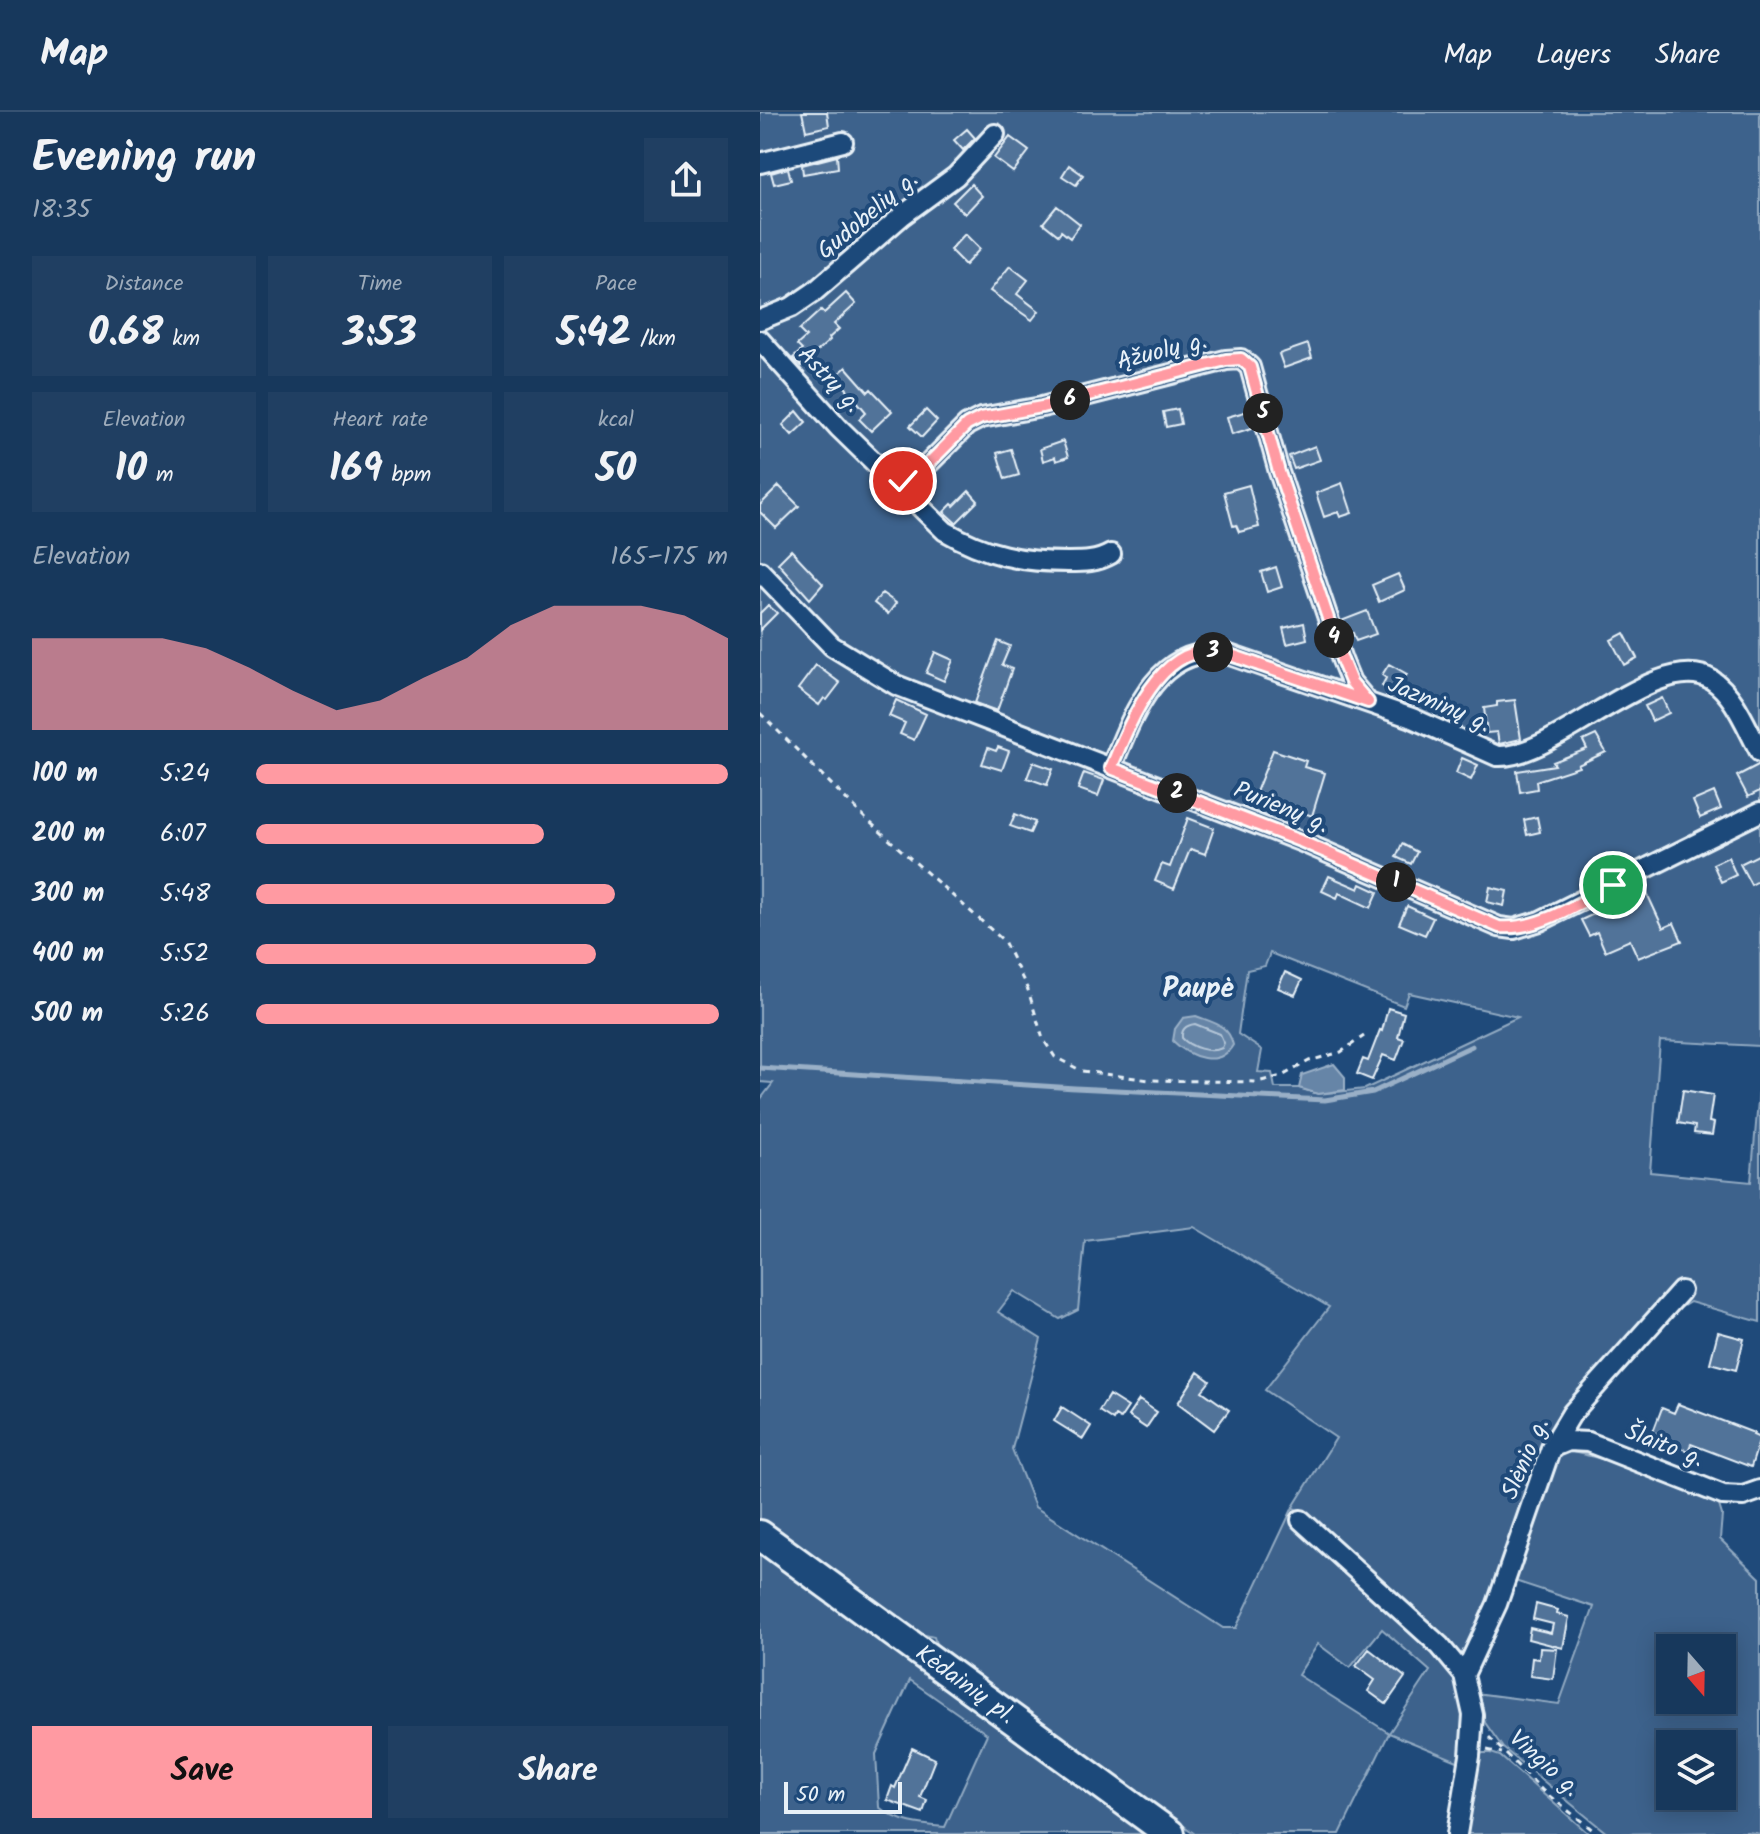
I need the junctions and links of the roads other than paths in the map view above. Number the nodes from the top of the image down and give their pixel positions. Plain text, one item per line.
1 (995, 134) dead end
2 (843, 142) dead end
3 (760, 163) edge
4 (760, 320) edge
5 (760, 340) edge
6 (896, 483) junction
7 (1111, 554) dead end
8 (760, 571) edge
9 (1368, 702) junction
10 (1760, 752) edge
11 (1111, 768) junction
12 (1760, 812) edge
13 (1681, 1291) dead end
14 (1551, 1448) junction
15 (1760, 1490) edge
16 (1301, 1520) dead end
17 (760, 1535) edge
18 (1464, 1675) junction
19 (1170, 1834) edge
20 (1457, 1834) edge

1 - 4 street, Gudobelių g.
2 - 3 street
5 - 6 street, Astrų g.
6 - 7 street, Astrų g.
6 - 9 street, Ąžuolų g.
8 - 11 street, Purienų g.
9 - 10 street, Jazminų g.
9 - 11 street, Jazminų g.
11 - 12 street, Purienų g.
13 - 14 street, Slėnio g.
14 - 15 street, Šlaito g.
14 - 18 street, Slėnio g.
16 - 18 street
17 - 19 main road, Kėdainių pl.
18 - 20 street

